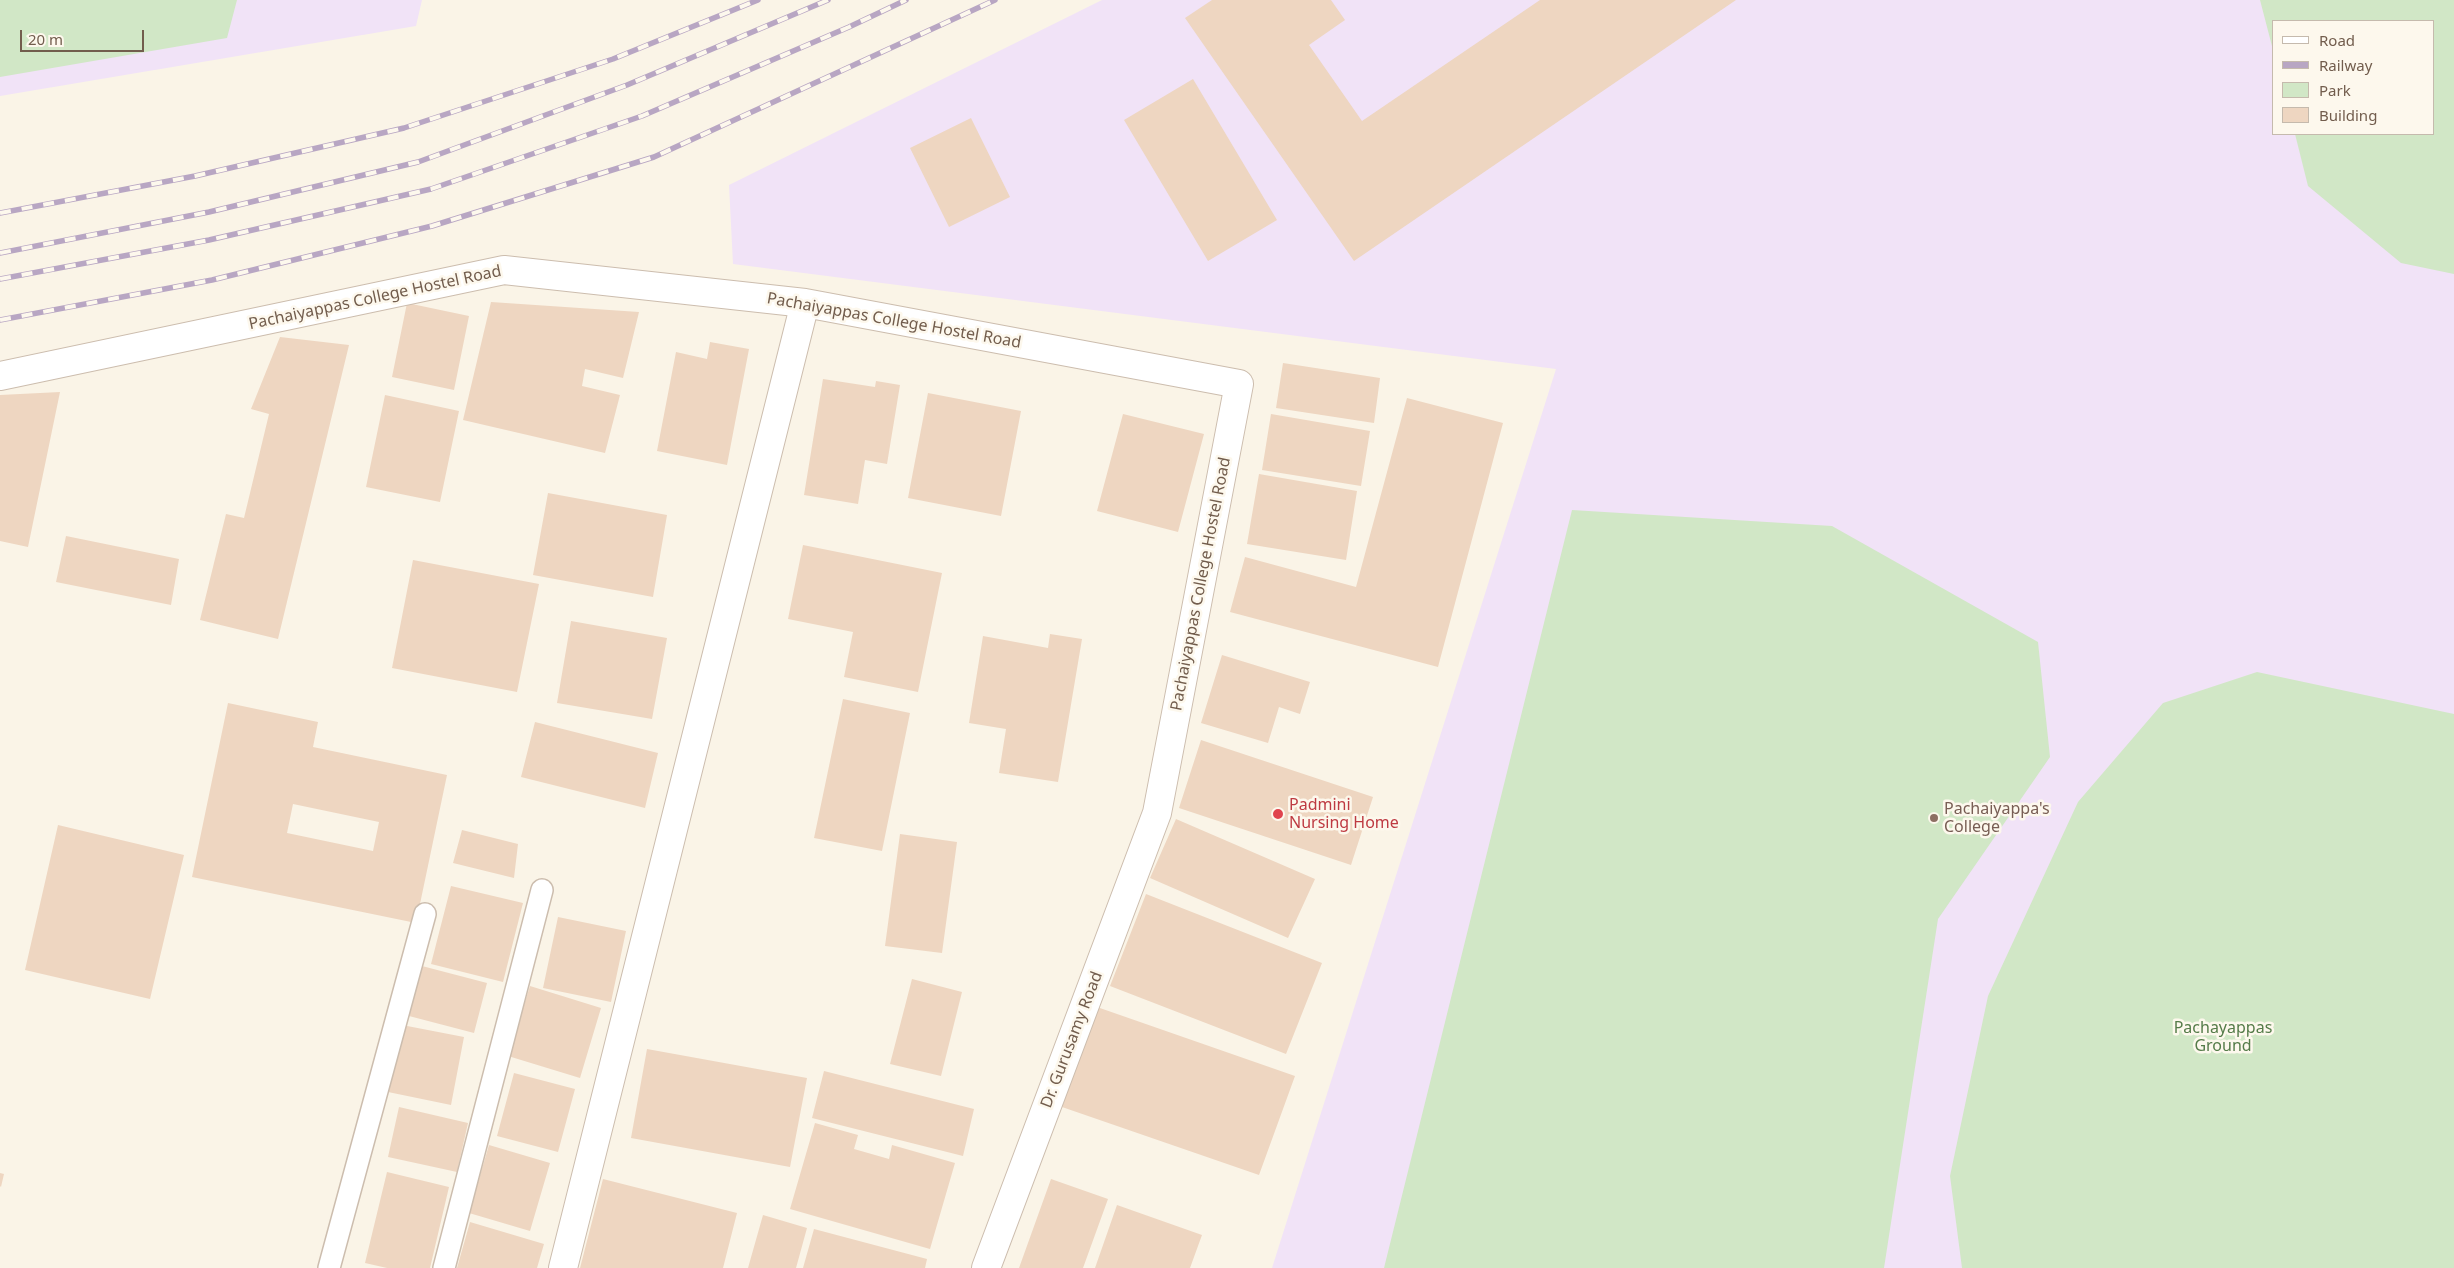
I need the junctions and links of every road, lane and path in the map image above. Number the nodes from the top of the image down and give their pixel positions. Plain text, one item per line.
1 (805, 303) junction
2 (0, 376) edge
3 (1157, 813) joint
4 (542, 890) dead end
5 (425, 914) dead end
6 (329, 1268) edge
7 (444, 1268) edge
8 (563, 1268) edge
9 (986, 1268) edge

1 - 2 street, Pachaiyappas College Hostel Road
1 - 3 street, Pachaiyappas College Hostel Road
1 - 8 street
3 - 9 street, Dr. Gurusamy Road
4 - 7 lane
5 - 6 lane

